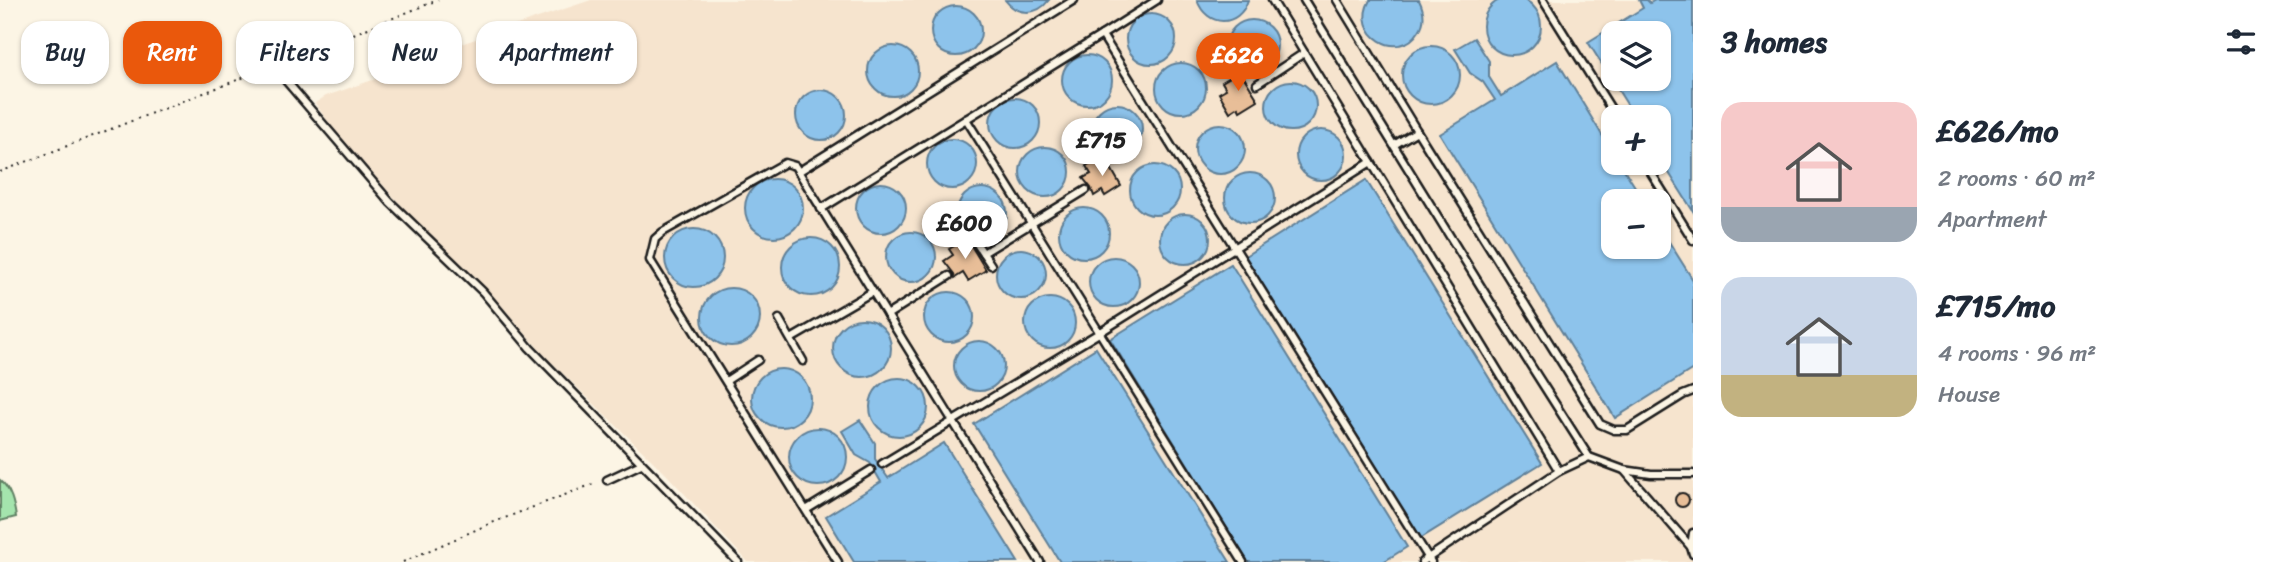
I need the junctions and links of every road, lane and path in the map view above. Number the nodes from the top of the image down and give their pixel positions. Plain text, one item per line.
1 (438, 0) edge
2 (1074, 0) edge
3 (1157, 0) edge
4 (1272, 0) edge
5 (1304, 0) edge
6 (1338, 0) edge
7 (1543, 0) edge
8 (354, 34) edge
9 (1102, 36) junction
10 (1304, 53) junction
11 (236, 80) edge
12 (289, 84) edge
13 (1257, 84) dead end
14 (1609, 105) edge
15 (966, 119) junction
16 (1418, 131) junction
17 (1394, 145) junction
18 (1371, 162) junction
19 (0, 172) edge
20 (798, 172) junction
21 (1652, 175) edge
22 (1086, 190) dead end
23 (821, 209) junction
24 (1031, 224) junction
25 (1693, 240) edge
26 (977, 244) dead end
27 (1234, 247) junction
28 (983, 254) junction
29 (991, 265) dead end
30 (949, 276) dead end
31 (873, 292) junction
32 (887, 315) junction
33 (779, 319) dead end
34 (1099, 332) junction
35 (791, 339) junction
36 (758, 360) dead end
37 (803, 361) dead end
38 (726, 381) junction
39 (1693, 391) edge
40 (953, 421) junction
41 (1589, 457) junction
42 (642, 464) junction
43 (882, 464) dead end
44 (871, 470) dead end
45 (1624, 470) junction
46 (1559, 471) junction
47 (1693, 474) edge
48 (607, 480) joint
49 (806, 510) junction
50 (1693, 533) edge
51 (1692, 550) edge
52 (1430, 560) edge
53 (403, 562) edge
54 (738, 562) edge
55 (838, 562) edge
56 (1040, 562) edge
57 (1243, 562) edge
58 (1422, 562) edge

1 - 8 path
2 - 20 lane
3 - 9 lane
4 - 10 lane
5 - 17 lane
6 - 16 lane
7 - 14 lane
9 - 15 lane
9 - 27 lane
10 - 13 lane
10 - 18 lane
11 - 19 path
12 - 42 lane
15 - 23 lane
15 - 24 lane
16 - 17 lane
16 - 39 lane
17 - 41 lane
18 - 27 lane
18 - 46 lane
20 - 23 lane
20 - 38 lane
21 - 25 lane
22 - 24 lane
23 - 31 lane
24 - 28 lane
24 - 34 lane
26 - 28 lane
27 - 34 lane
27 - 52 lane
28 - 29 lane
30 - 32 lane
31 - 32 lane
31 - 35 lane
32 - 40 lane
33 - 35 lane
34 - 40 lane
34 - 57 lane
35 - 37 lane
36 - 38 lane
38 - 49 lane
40 - 43 lane
40 - 56 lane
41 - 45 lane
41 - 46 lane
42 - 48 lane
42 - 54 lane
44 - 49 lane
45 - 47 lane
45 - 51 lane
46 - 52 lane
48 - 53 path
49 - 55 lane
50 - 51 lane
52 - 58 lane

